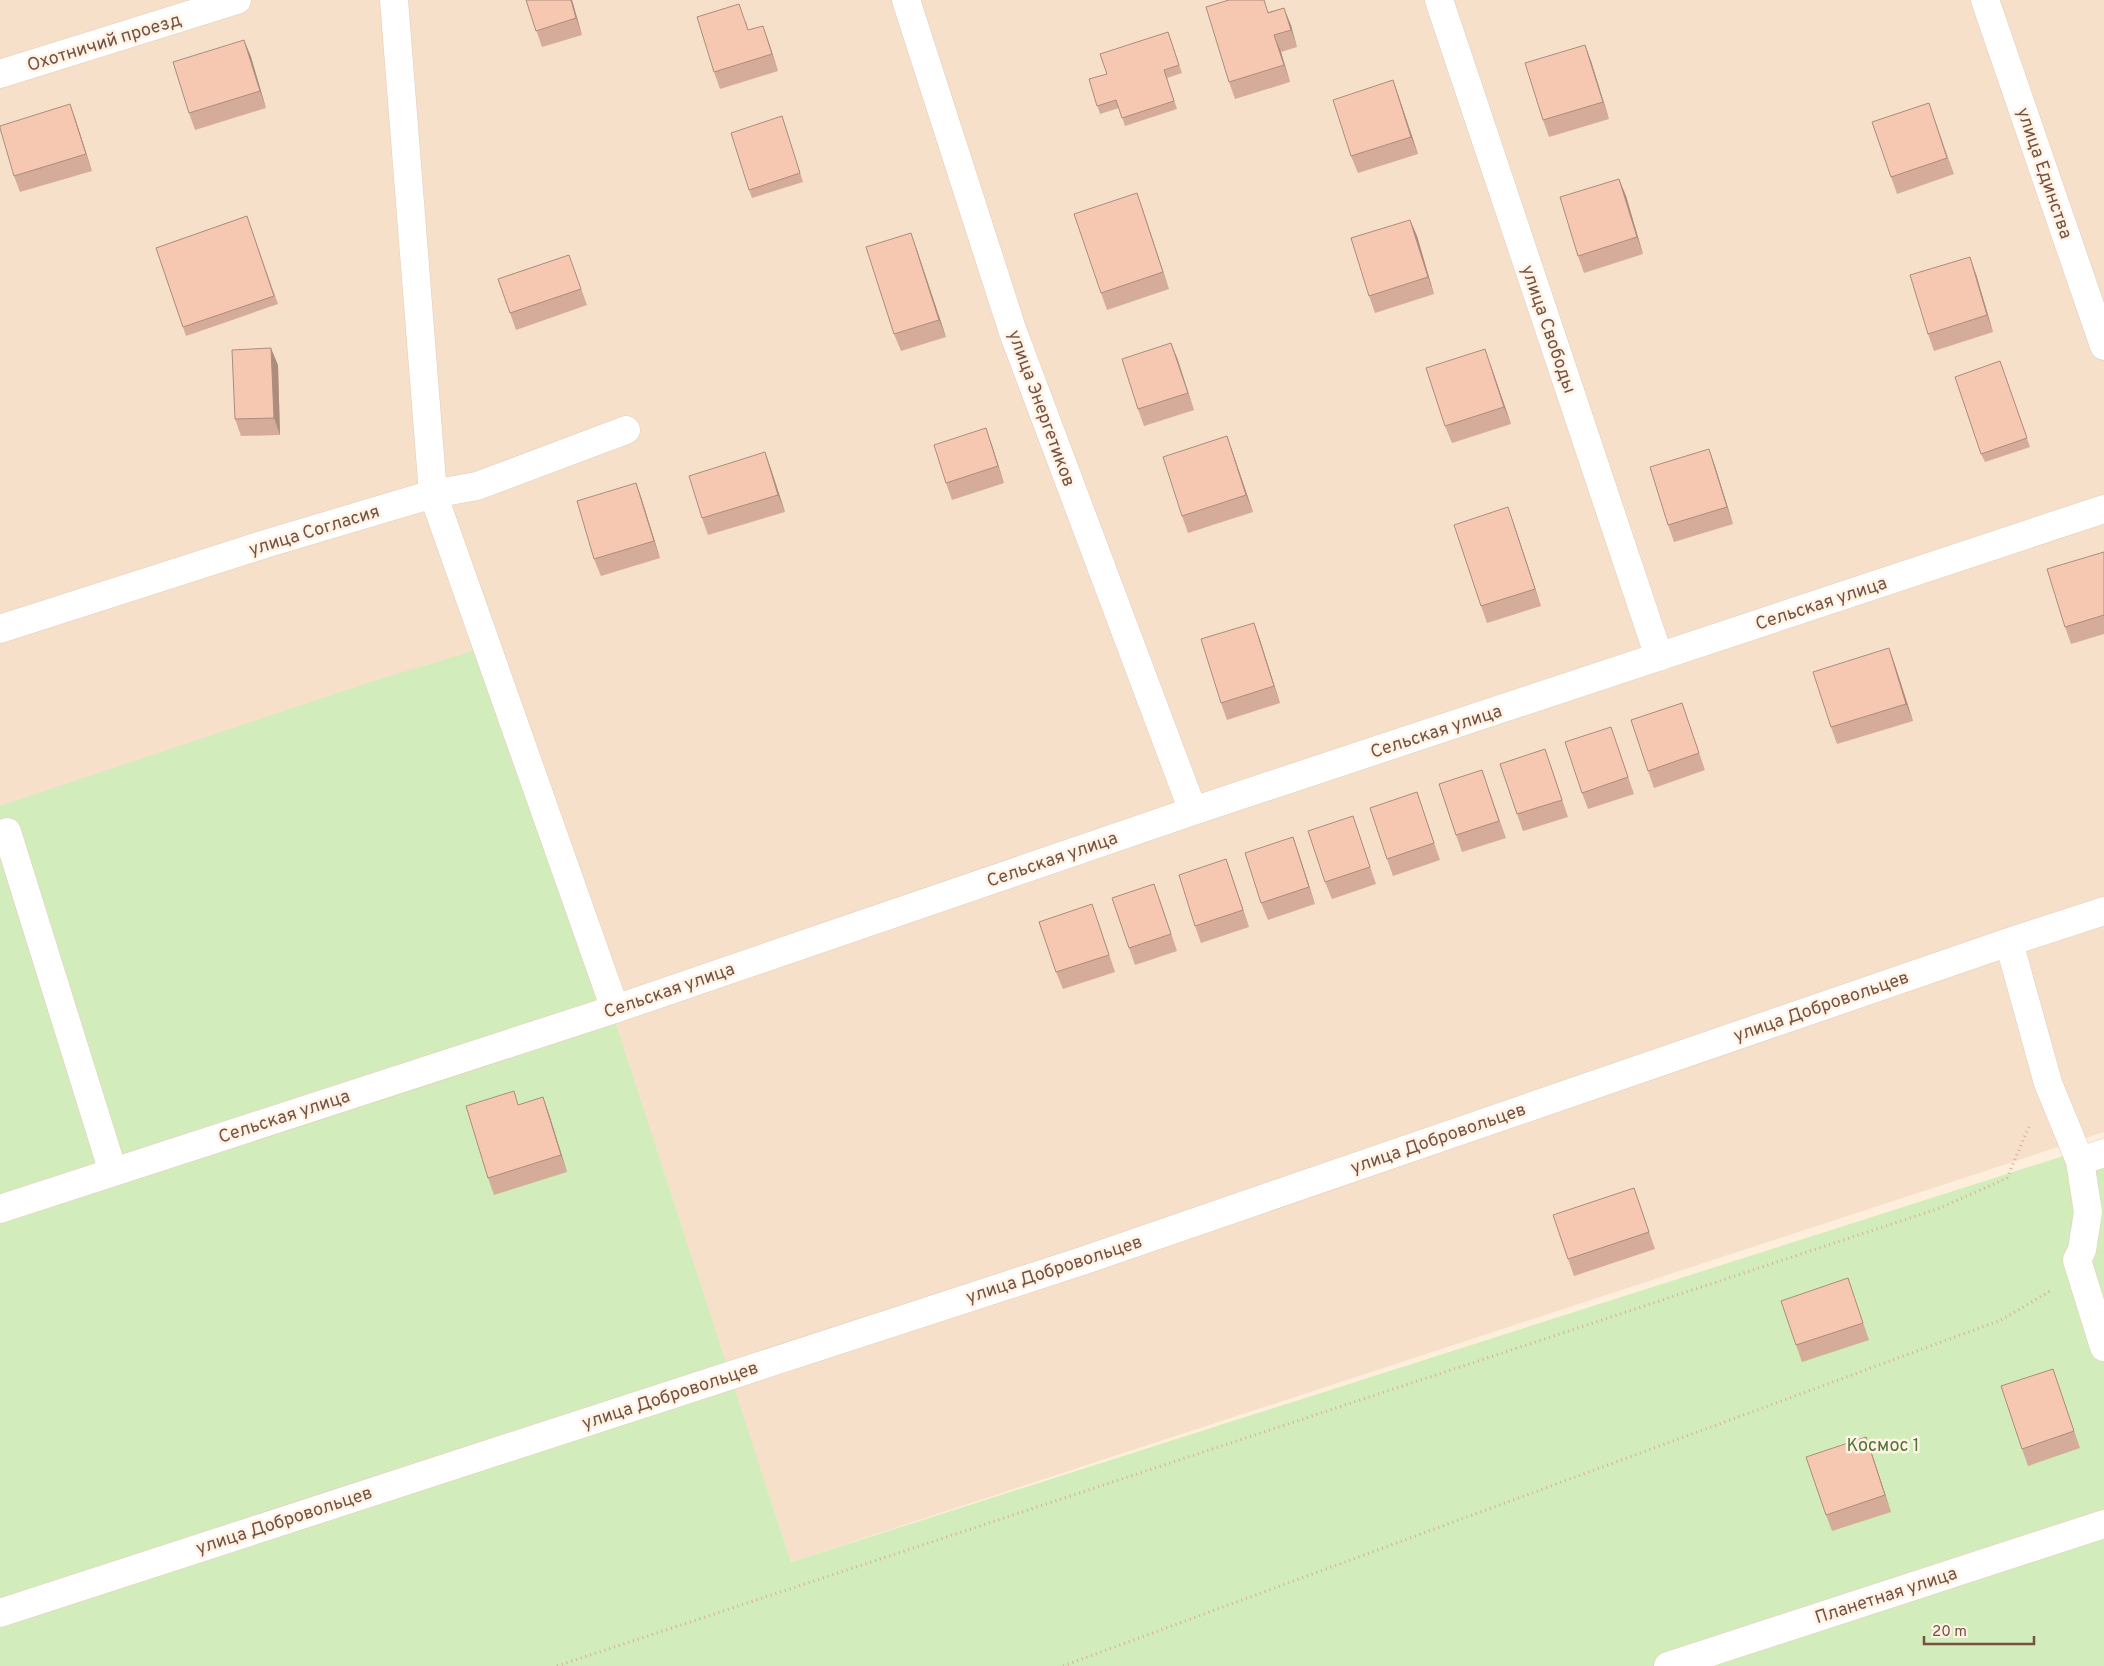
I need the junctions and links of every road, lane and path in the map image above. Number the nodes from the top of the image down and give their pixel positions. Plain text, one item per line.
1 (237, 0) edge
2 (394, 0) edge
3 (906, 0) edge
4 (1439, 0) edge
5 (1985, 0) edge
6 (0, 74) edge
7 (2104, 346) edge
8 (626, 430) dead end
9 (433, 494) junction
10 (2104, 509) edge
11 (0, 629) edge
12 (1659, 657) junction
13 (1193, 811) junction
14 (6, 832) dead end
15 (2104, 911) edge
16 (2009, 942) junction
17 (616, 1008) junction
18 (2048, 1083) junction
19 (2092, 1157) edge
20 (113, 1172) junction
21 (0, 1208) edge
22 (2077, 1260) junction
23 (2104, 1347) edge
24 (2104, 1524) edge
25 (0, 1613) edge
26 (557, 1666) edge
27 (1063, 1666) edge
28 (1668, 1666) edge

1 - 6 street, Охотничий проезд
2 - 9 street
3 - 13 street, улица Энергетиков
4 - 12 street, улица Свободы
5 - 7 street, улица Единства
8 - 9 street, улица Согласия
9 - 11 street, улица Согласия
9 - 17 street
10 - 12 street, Сельская улица
12 - 13 street, Сельская улица
13 - 17 street, Сельская улица
14 - 20 street
15 - 16 street, улица Добровольцев
16 - 18 street
16 - 25 street, улица Добровольцев
17 - 20 street, Сельская улица
18 - 19 street
18 - 26 path
19 - 22 street
20 - 21 street, Сельская улица
22 - 23 street
22 - 27 path
24 - 28 street, Планетная улица

